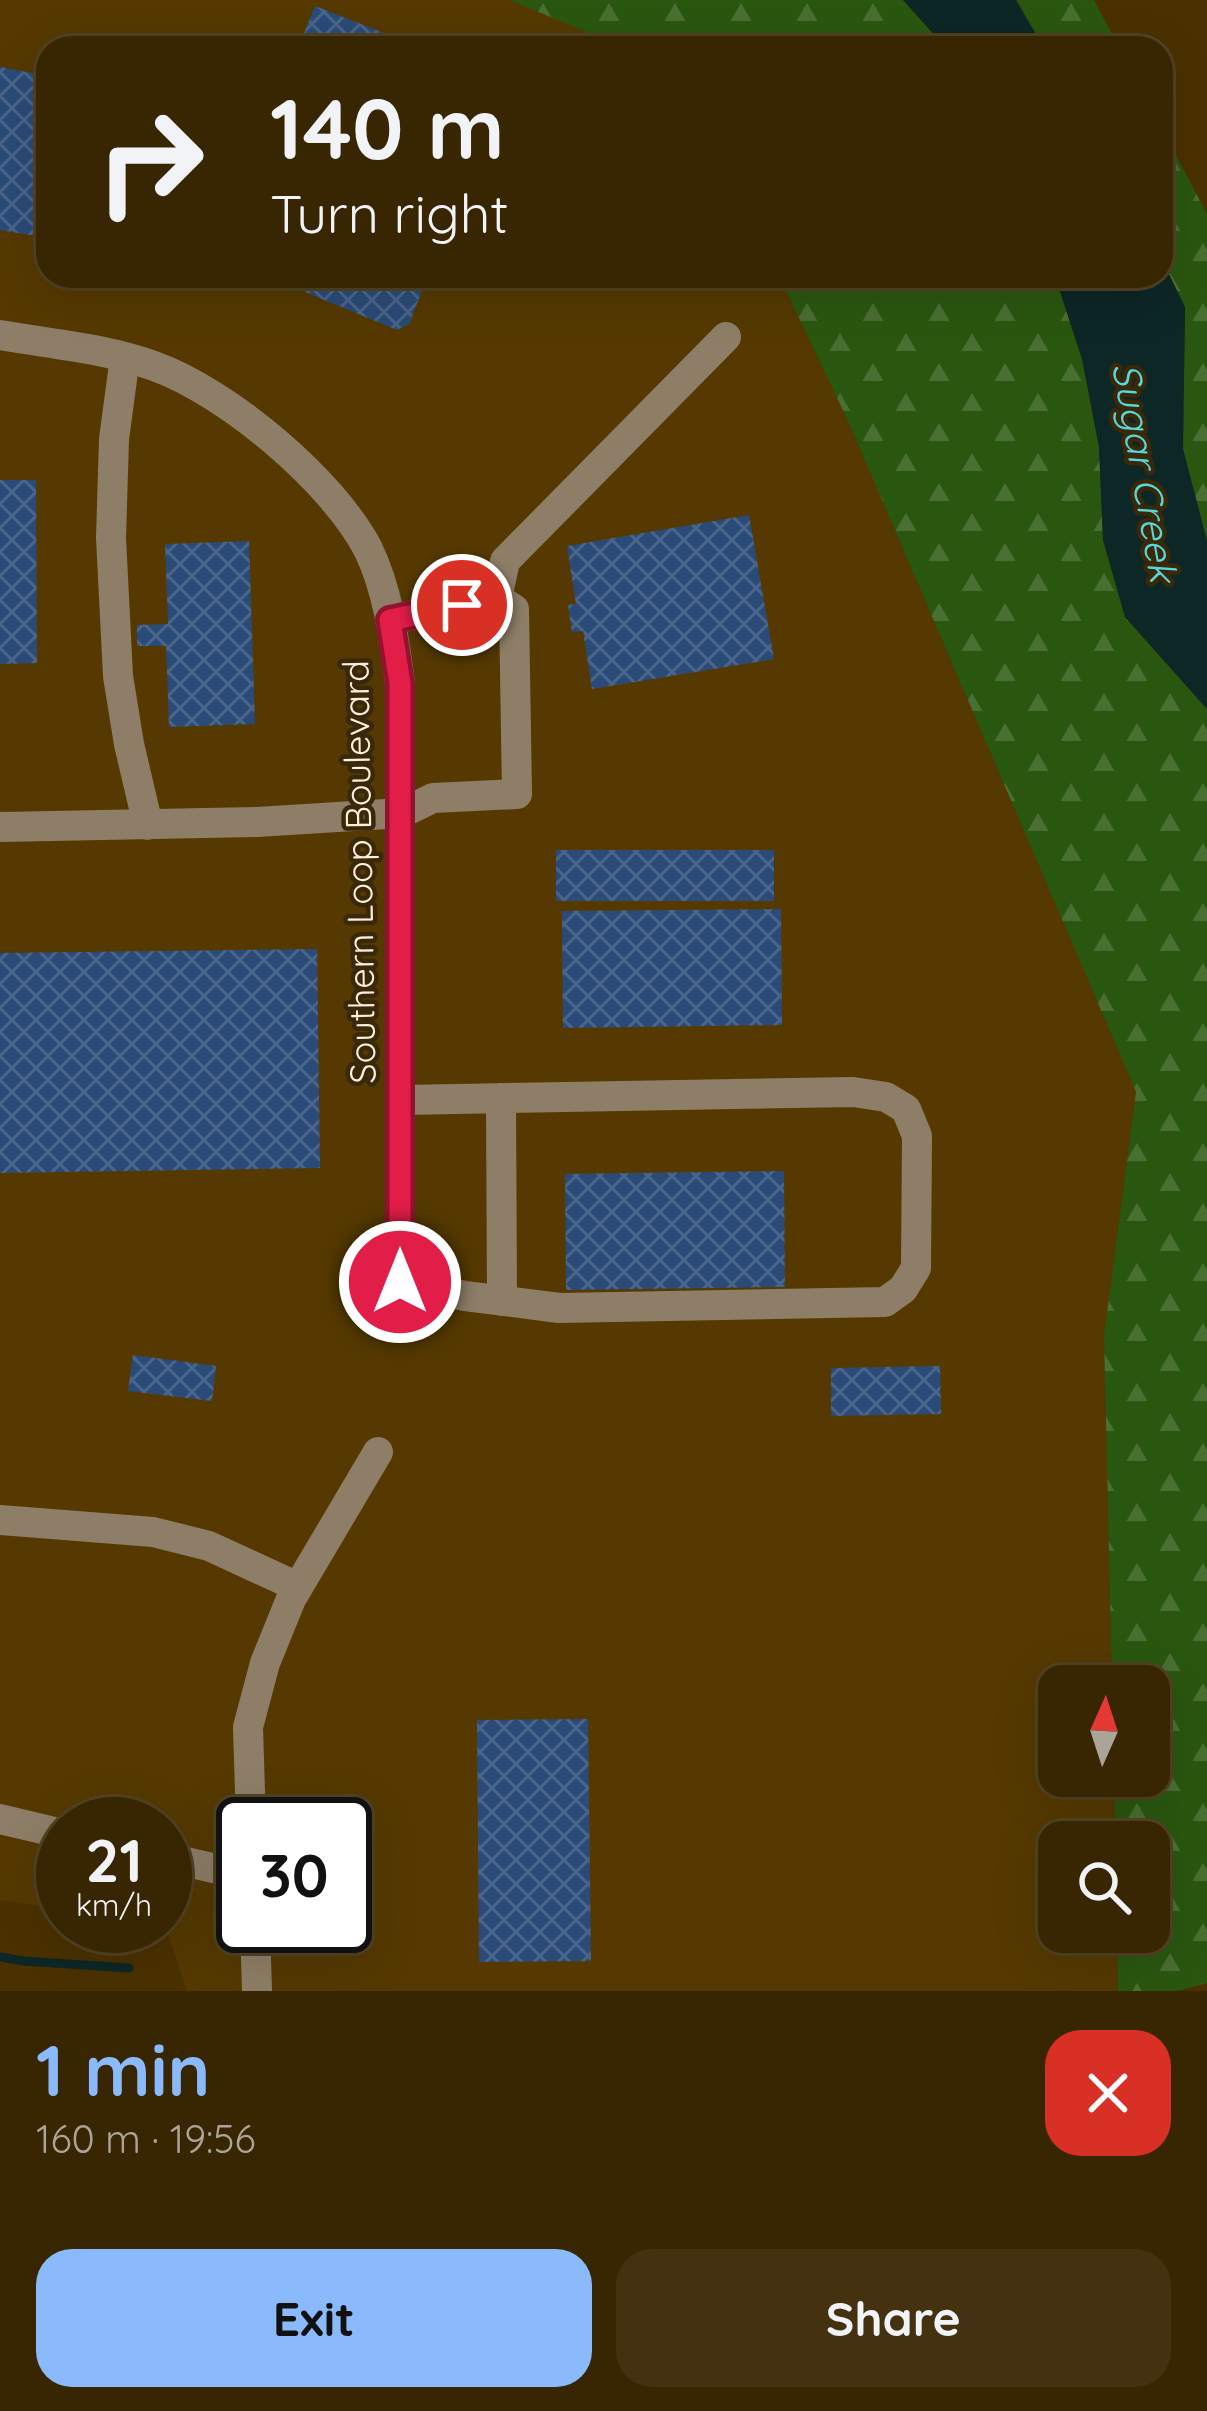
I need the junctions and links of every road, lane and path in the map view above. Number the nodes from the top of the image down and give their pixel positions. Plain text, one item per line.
1 (0, 335) edge
2 (726, 337) dead end
3 (125, 357) junction
4 (497, 598) junction
5 (390, 620) junction
6 (402, 812) junction
7 (148, 825) junction
8 (0, 827) edge
9 (501, 1099) junction
10 (401, 1100) junction
11 (502, 1301) junction
12 (378, 1452) dead end
13 (0, 1520) edge
14 (298, 1587) junction
15 (250, 1797) edge
16 (0, 1819) edge
17 (36, 1828) edge
18 (256, 1953) edge
19 (257, 1991) edge

1 - 3 street, Southern Loop Boulevard
2 - 4 street
3 - 5 street, Southern Loop Boulevard
3 - 7 street
4 - 5 street
4 - 6 street
5 - 6 street, Southern Loop Boulevard
6 - 7 street
6 - 10 street, Southern Loop Boulevard
7 - 8 street
9 - 10 street
9 - 11 street
9 - 11 street
10 - 11 street, Southern Loop Boulevard
12 - 14 street
13 - 14 street
14 - 15 street
16 - 17 street
18 - 19 street

